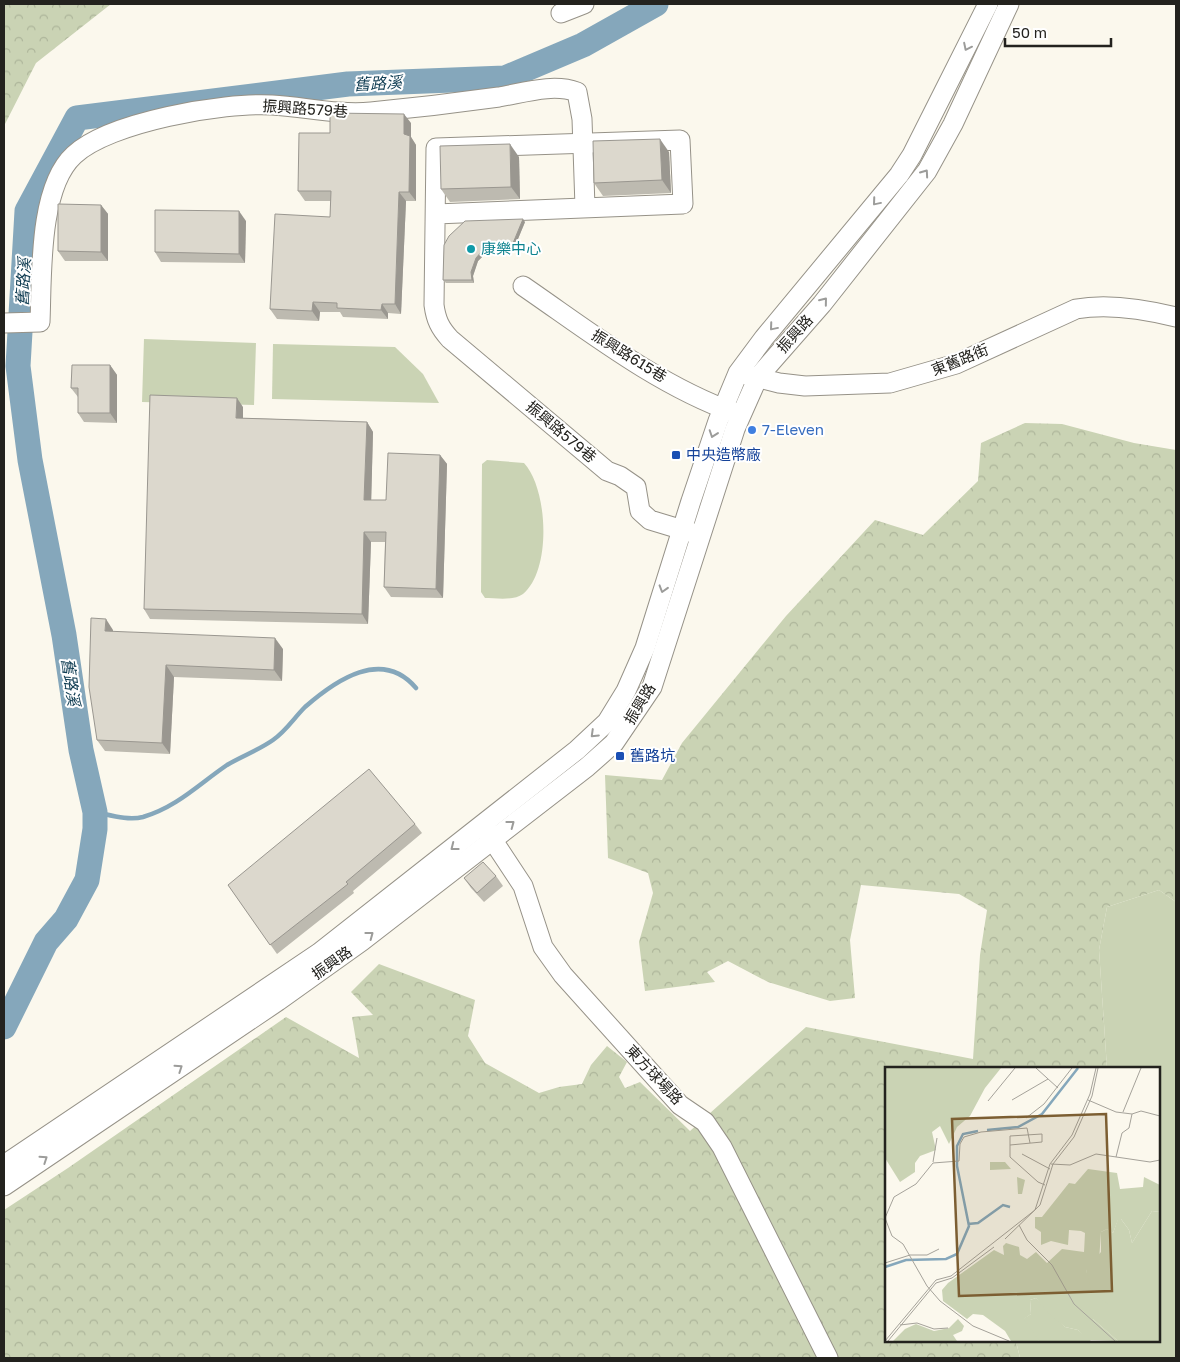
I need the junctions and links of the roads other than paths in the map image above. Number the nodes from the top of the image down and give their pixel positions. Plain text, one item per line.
1 (584, 4) edge
2 (988, 4) edge
3 (1009, 4) edge
4 (561, 13) dead end
5 (583, 143) junction
6 (586, 207) junction
7 (436, 214) junction
8 (523, 286) dead end
9 (1176, 317) edge
10 (4, 322) edge
11 (738, 373) junction
12 (758, 377) junction
13 (732, 412) junction
14 (682, 529) junction
15 (701, 536) junction
16 (487, 832) junction
17 (4, 1165) edge
18 (4, 1186) edge
19 (828, 1358) edge

1 - 4 street
2 -> 11 street, 振興路
12 -> 3 street, 振興路
5 - 6 street, 振興路579巷
5 - 6 street, 振興路579巷
5 - 7 street, 振興路579巷
5 - 10 street, 振興路579巷
6 - 7 street, 振興路579巷
7 - 14 street, 振興路579巷
8 - 13 street, 振興路615巷
9 - 12 street, 東舊路街
11 - 12 street, 東舊路街
11 - 13 street, 振興路
12 - 13 street, 振興路
13 -> 14 street, 振興路
13 - 15 street, 振興路
14 - 15 street, 振興路579巷
14 -> 16 street, 振興路
16 -> 15 street, 振興路
16 -> 17 street, 振興路
18 -> 16 street, 振興路
16 - 19 street, 東方球場路

